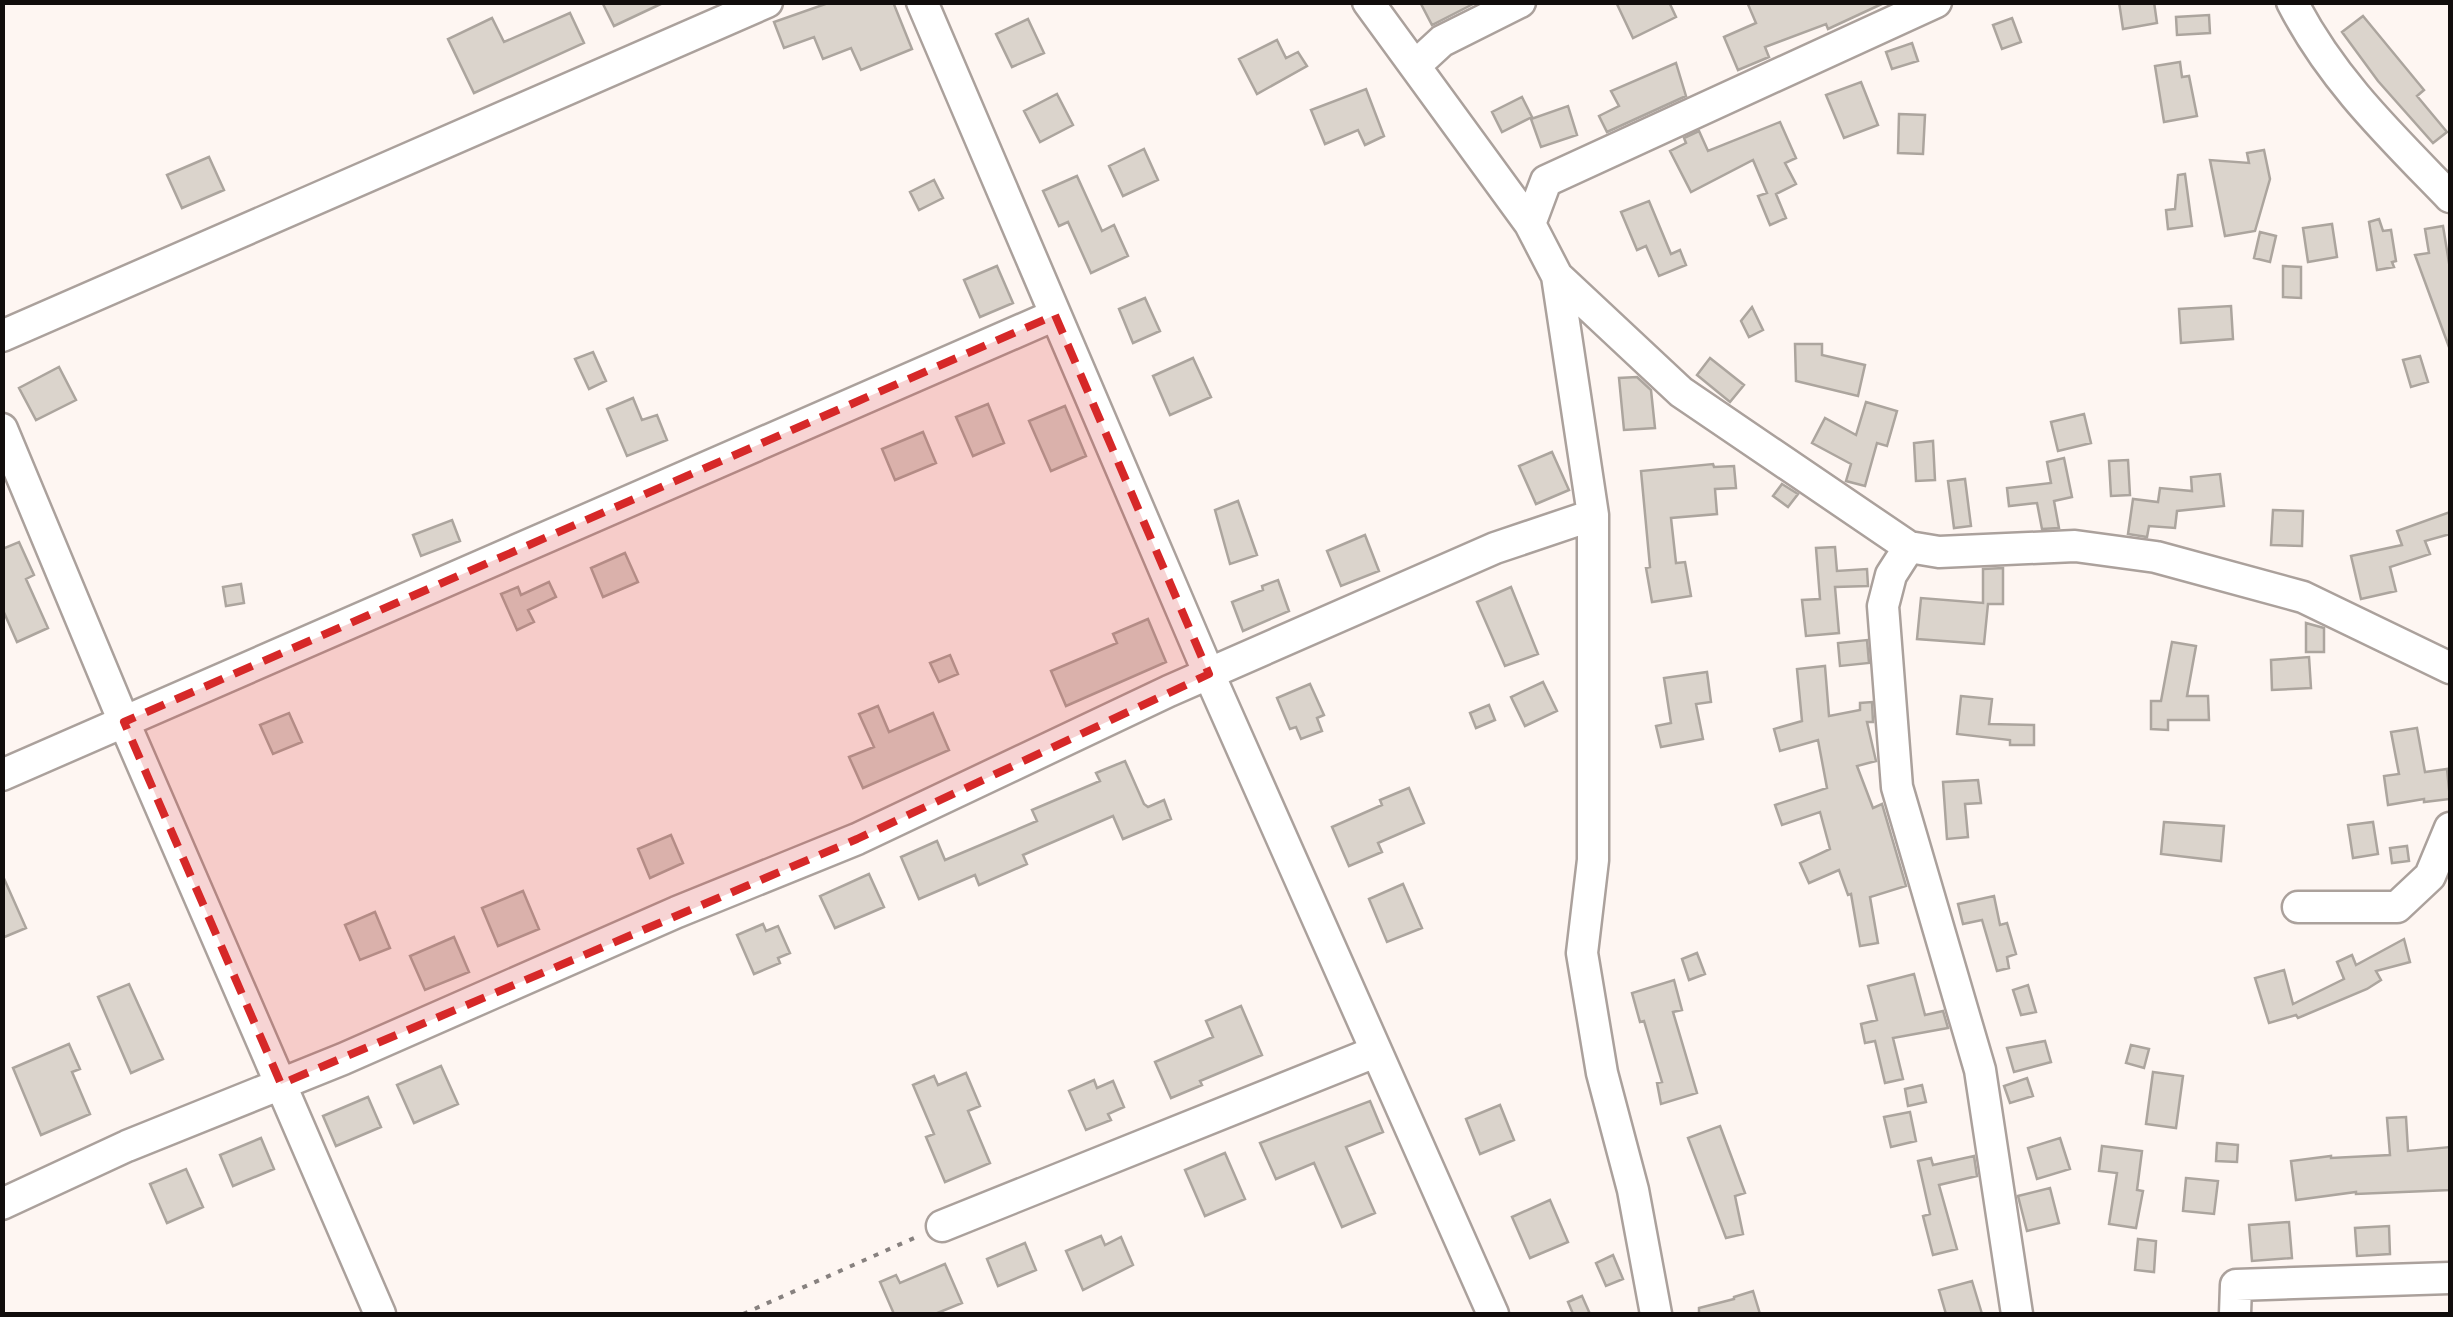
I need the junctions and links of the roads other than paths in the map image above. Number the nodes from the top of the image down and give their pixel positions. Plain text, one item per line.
1 (767, 2) edge
2 (922, 2) edge
3 (1368, 2) edge
4 (1520, 2) edge
5 (1936, 2) edge
6 (2292, 2) edge
7 (1416, 65) junction
8 (2450, 196) edge
9 (1530, 224) junction
10 (1558, 276) junction
11 (1055, 314) junction
12 (2, 336) edge
13 (2, 430) edge
14 (1593, 515) junction
15 (1909, 546) junction
16 (2450, 668) edge
17 (1209, 674) junction
18 (124, 722) junction
19 (2, 776) edge
20 (2450, 828) edge
21 (2298, 907) dead end
22 (1375, 1052) junction
23 (281, 1084) junction
24 (2, 1204) edge
25 (942, 1226) road end
26 (2450, 1278) edge
27 (380, 1314) edge
28 (1493, 1314) edge
29 (1656, 1314) edge
30 (2017, 1314) edge
31 (2235, 1314) edge

1 - 12 street
2 - 11 street
3 - 7 street
4 - 7 street
5 - 9 street
6 - 8 street
7 - 9 street
9 - 10 street
10 - 14 street
10 - 15 street
11 - 17 street
11 - 18 street
13 - 18 street
14 - 17 street
14 - 29 street
15 - 16 street
15 - 30 street
17 - 22 street
17 - 23 street
18 - 19 street
18 - 23 street
20 - 21 street
22 - 25 street
22 - 28 street
23 - 24 street
23 - 27 street
26 - 31 street

